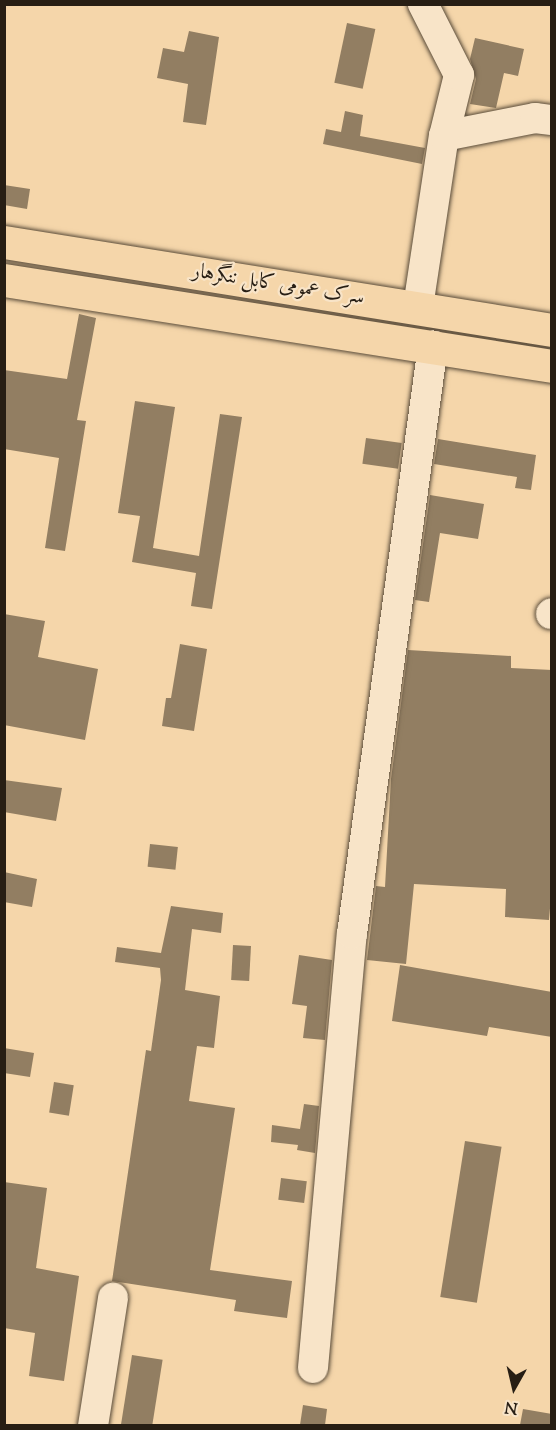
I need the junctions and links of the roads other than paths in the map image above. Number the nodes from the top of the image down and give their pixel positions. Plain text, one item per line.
1 (423, 4) edge
2 (552, 120) edge
3 (444, 136) junction
4 (4, 242) edge
5 (4, 280) edge
6 (278, 285) junction
7 (418, 307) junction
8 (273, 321) junction
9 (552, 330) edge
10 (433, 346) junction
11 (552, 366) edge
12 (113, 1298) dead end
13 (313, 1368) dead end
14 (93, 1425) edge

1 - 3 lane
2 - 3 lane
3 - 7 lane
4 - 6 highway, سرک عمومی کابل ننگرهار
5 - 8 highway, سرک عمومی کابل ننگرهار
6 - 7 highway, سرک عمومی کابل ننگرهار
6 - 8 highway
7 - 9 highway, سرک عمومی کابل ننگرهار
8 - 10 highway, سرک عمومی کابل ننگرهار
10 - 11 highway, سرک عمومی کابل ننگرهار
10 - 13 lane
12 - 14 lane

